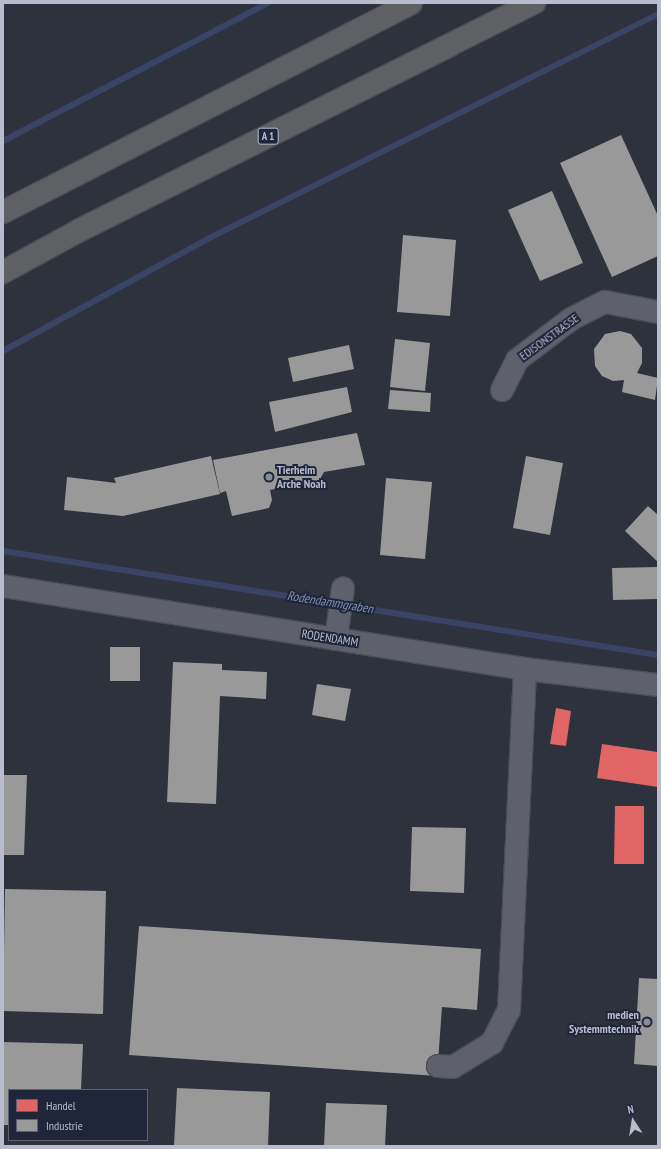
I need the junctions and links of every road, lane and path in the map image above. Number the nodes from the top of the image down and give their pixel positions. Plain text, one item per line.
1 (411, 3) edge
2 (534, 3) edge
3 (3, 212) edge
4 (3, 272) edge
5 (658, 312) edge
6 (502, 390) dead end
7 (3, 586) edge
8 (343, 588) dead end
9 (338, 630) junction
10 (525, 668) junction
11 (658, 685) edge
12 (438, 1066) dead end

1 - 3 highway
2 - 4 highway, A 1
5 - 6 street, EDISONSTRASSE
7 - 9 street, RODENDAMM
8 - 9 street
9 - 10 street, RODENDAMM
10 - 11 street, RODENDAMM
10 - 12 street

